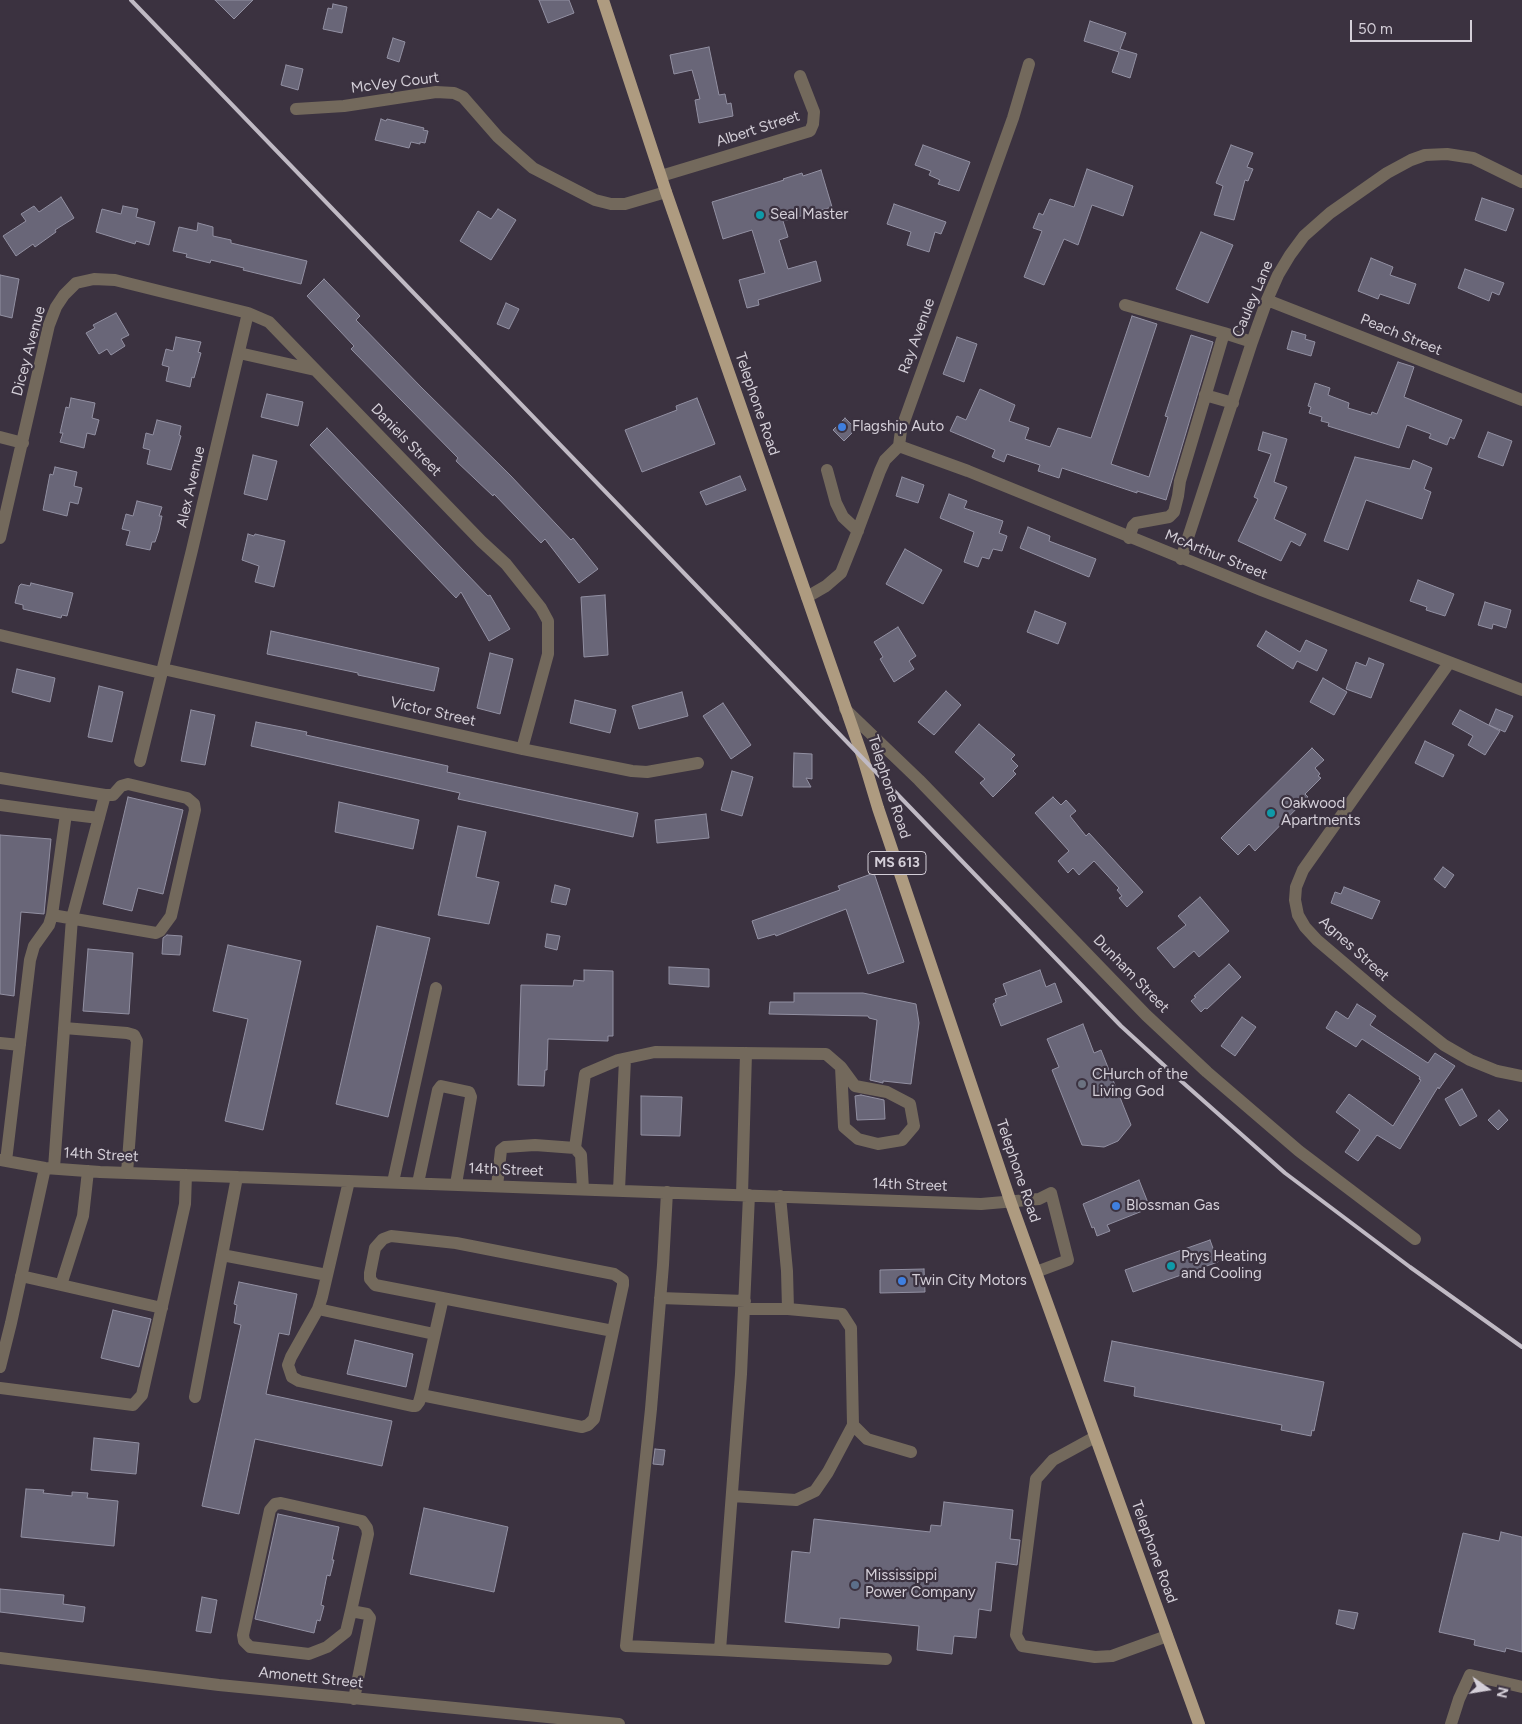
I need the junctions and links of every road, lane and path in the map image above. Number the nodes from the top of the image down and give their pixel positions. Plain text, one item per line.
1 (603, 0) edge
2 (1028, 64) dead end
3 (800, 76) dead end
4 (296, 109) dead end
5 (661, 176) junction
6 (1522, 182) edge
7 (666, 192) junction
8 (94, 279) joint
9 (1267, 300) junction
10 (1125, 305) dead end
11 (248, 312) junction
12 (1224, 333) junction
13 (1252, 342) junction
14 (239, 353) junction
15 (316, 370) junction
16 (1205, 395) junction
17 (1522, 400) edge
18 (1232, 403) junction
19 (0, 437) edge
20 (23, 443) junction
21 (899, 446) junction
22 (827, 470) dead end
23 (858, 531) junction
24 (0, 538) edge
25 (1129, 538) junction
26 (1181, 558) junction
27 (807, 597) junction
28 (0, 634) edge
29 (1449, 662) junction
30 (162, 671) junction
31 (1522, 690) edge
32 (845, 709) junction
33 (522, 749) junction
34 (140, 761) dead end
35 (698, 764) dead end
36 (0, 778) edge
37 (105, 796) junction
38 (0, 805) edge
39 (66, 814) junction
40 (99, 818) junction
41 (52, 915) junction
42 (72, 918) junction
43 (436, 988) dead end
44 (64, 1028) junction
45 (0, 1043) edge
46 (20, 1045) junction
47 (746, 1054) junction
48 (625, 1059) junction
49 (841, 1067) junction
50 (1522, 1076) edge
51 (575, 1148) junction
52 (3, 1161) edge
53 (49, 1168) junction
54 (88, 1171) junction
55 (127, 1173) junction
56 (186, 1175) junction
57 (237, 1177) junction
58 (350, 1181) junction
59 (393, 1182) junction
60 (418, 1183) junction
61 (456, 1184) junction
62 (497, 1186) junction
63 (583, 1189) junction
64 (619, 1190) junction
65 (667, 1192) junction
66 (746, 1195) junction
67 (780, 1196) junction
68 (1011, 1203) junction
69 (1415, 1239) dead end
70 (222, 1255) junction
71 (1036, 1272) junction
72 (327, 1275) junction
73 (22, 1276) junction
74 (61, 1285) junction
75 (442, 1298) junction
76 (660, 1298) junction
77 (745, 1305) junction
78 (162, 1308) junction
79 (318, 1308) junction
80 (788, 1309) junction
81 (613, 1331) junction
82 (434, 1334) junction
83 (0, 1367) edge
84 (0, 1388) edge
85 (421, 1395) junction
86 (195, 1397) dead end
87 (853, 1424) junction
88 (1095, 1437) junction
89 (911, 1452) dead end
90 (732, 1496) junction
91 (351, 1611) junction
92 (1167, 1636) junction
93 (720, 1650) junction
94 (0, 1658) edge
95 (886, 1659) dead end
96 (1522, 1686) edge
97 (354, 1699) junction
98 (620, 1724) edge
99 (1199, 1724) edge
100 (1450, 1724) edge

1 - 5 main road, Telephone Road / MS 613
2 - 21 street, Ray Avenue
3 - 5 street, Albert Street
4 - 7 street, McVey Court
5 - 7 main road, Telephone Road / MS 613
6 - 9 street, Cauley Lane
7 - 27 main road, Telephone Road / MS 613
8 - 11 street, Daniels Street
8 - 20 street, Dicey Avenue
9 - 13 street, Cauley Lane
9 - 17 street, Peach Street
10 - 12 street
11 - 14 street, Alex Avenue
11 - 15 street, Daniels Street
12 - 13 street
12 - 16 street
13 - 18 street, Cauley Lane
14 - 15 street
14 - 30 street, Alex Avenue
15 - 33 street, Daniels Street
16 - 18 street
16 - 25 street
18 - 26 street, Cauley Lane
19 - 20 street
20 - 24 street, Dicey Avenue
21 - 23 street, Ray Avenue
21 - 25 street, McArthur Street
22 - 23 street
23 - 27 street, Ray Avenue
25 - 26 street, McArthur Street
26 - 29 street, McArthur Street
27 - 32 main road, Telephone Road / MS 613
28 - 30 street, Victor Street
29 - 31 street, McArthur Street
29 - 50 street, Agnes Street
30 - 33 street, Victor Street
30 - 34 street, Alex Avenue
32 - 68 main road, Telephone Road / MS 613
32 - 69 street, Dunham Street
33 - 35 street, Victor Street
36 - 37 street
37 - 40 street
37 - 42 street
38 - 39 street
39 - 40 street
39 - 41 street
40 - 42 street
41 - 42 street
41 - 46 street
42 - 44 street
43 - 59 street
44 - 53 street
44 - 55 street
45 - 46 street
46 - 52 street
47 - 48 street
47 - 49 street
47 - 66 street
48 - 51 street
48 - 64 street
49 - 49 street
51 - 62 street
51 - 63 street
52 - 53 street, 14th Street
53 - 54 street, 14th Street
53 - 73 street
54 - 55 street, 14th Street
54 - 74 street
55 - 56 street, 14th Street
56 - 57 street, 14th Street
56 - 78 street
57 - 58 street, 14th Street
57 - 70 street
58 - 59 street, 14th Street
58 - 72 street
59 - 60 street, 14th Street
60 - 61 street, 14th Street
60 - 61 street
61 - 62 street, 14th Street
62 - 63 street, 14th Street
63 - 64 street, 14th Street
64 - 65 street, 14th Street
65 - 66 street, 14th Street
65 - 76 street
66 - 67 street, 14th Street
66 - 77 street
67 - 68 street, 14th Street
67 - 80 street
68 - 71 main road, Telephone Road / MS 613
68 - 71 street, 14th Street
70 - 72 street
70 - 86 street
71 - 88 main road, Telephone Road / MS 613
72 - 79 street
73 - 74 street
73 - 83 street
74 - 78 street
75 - 81 street
75 - 81 street
75 - 82 street
76 - 77 street
76 - 93 street
77 - 80 street
77 - 90 street
78 - 84 street
79 - 82 street
79 - 85 street
80 - 87 street
81 - 85 street
82 - 85 street
87 - 89 street
87 - 90 street
88 - 92 main road, Telephone Road / MS 613
88 - 92 street
90 - 93 street
91 - 91 street
91 - 97 street
92 - 99 main road, Telephone Road / MS 613
93 - 95 street
94 - 97 street, Amonett Street
96 - 100 street
97 - 98 street, Amonett Street

